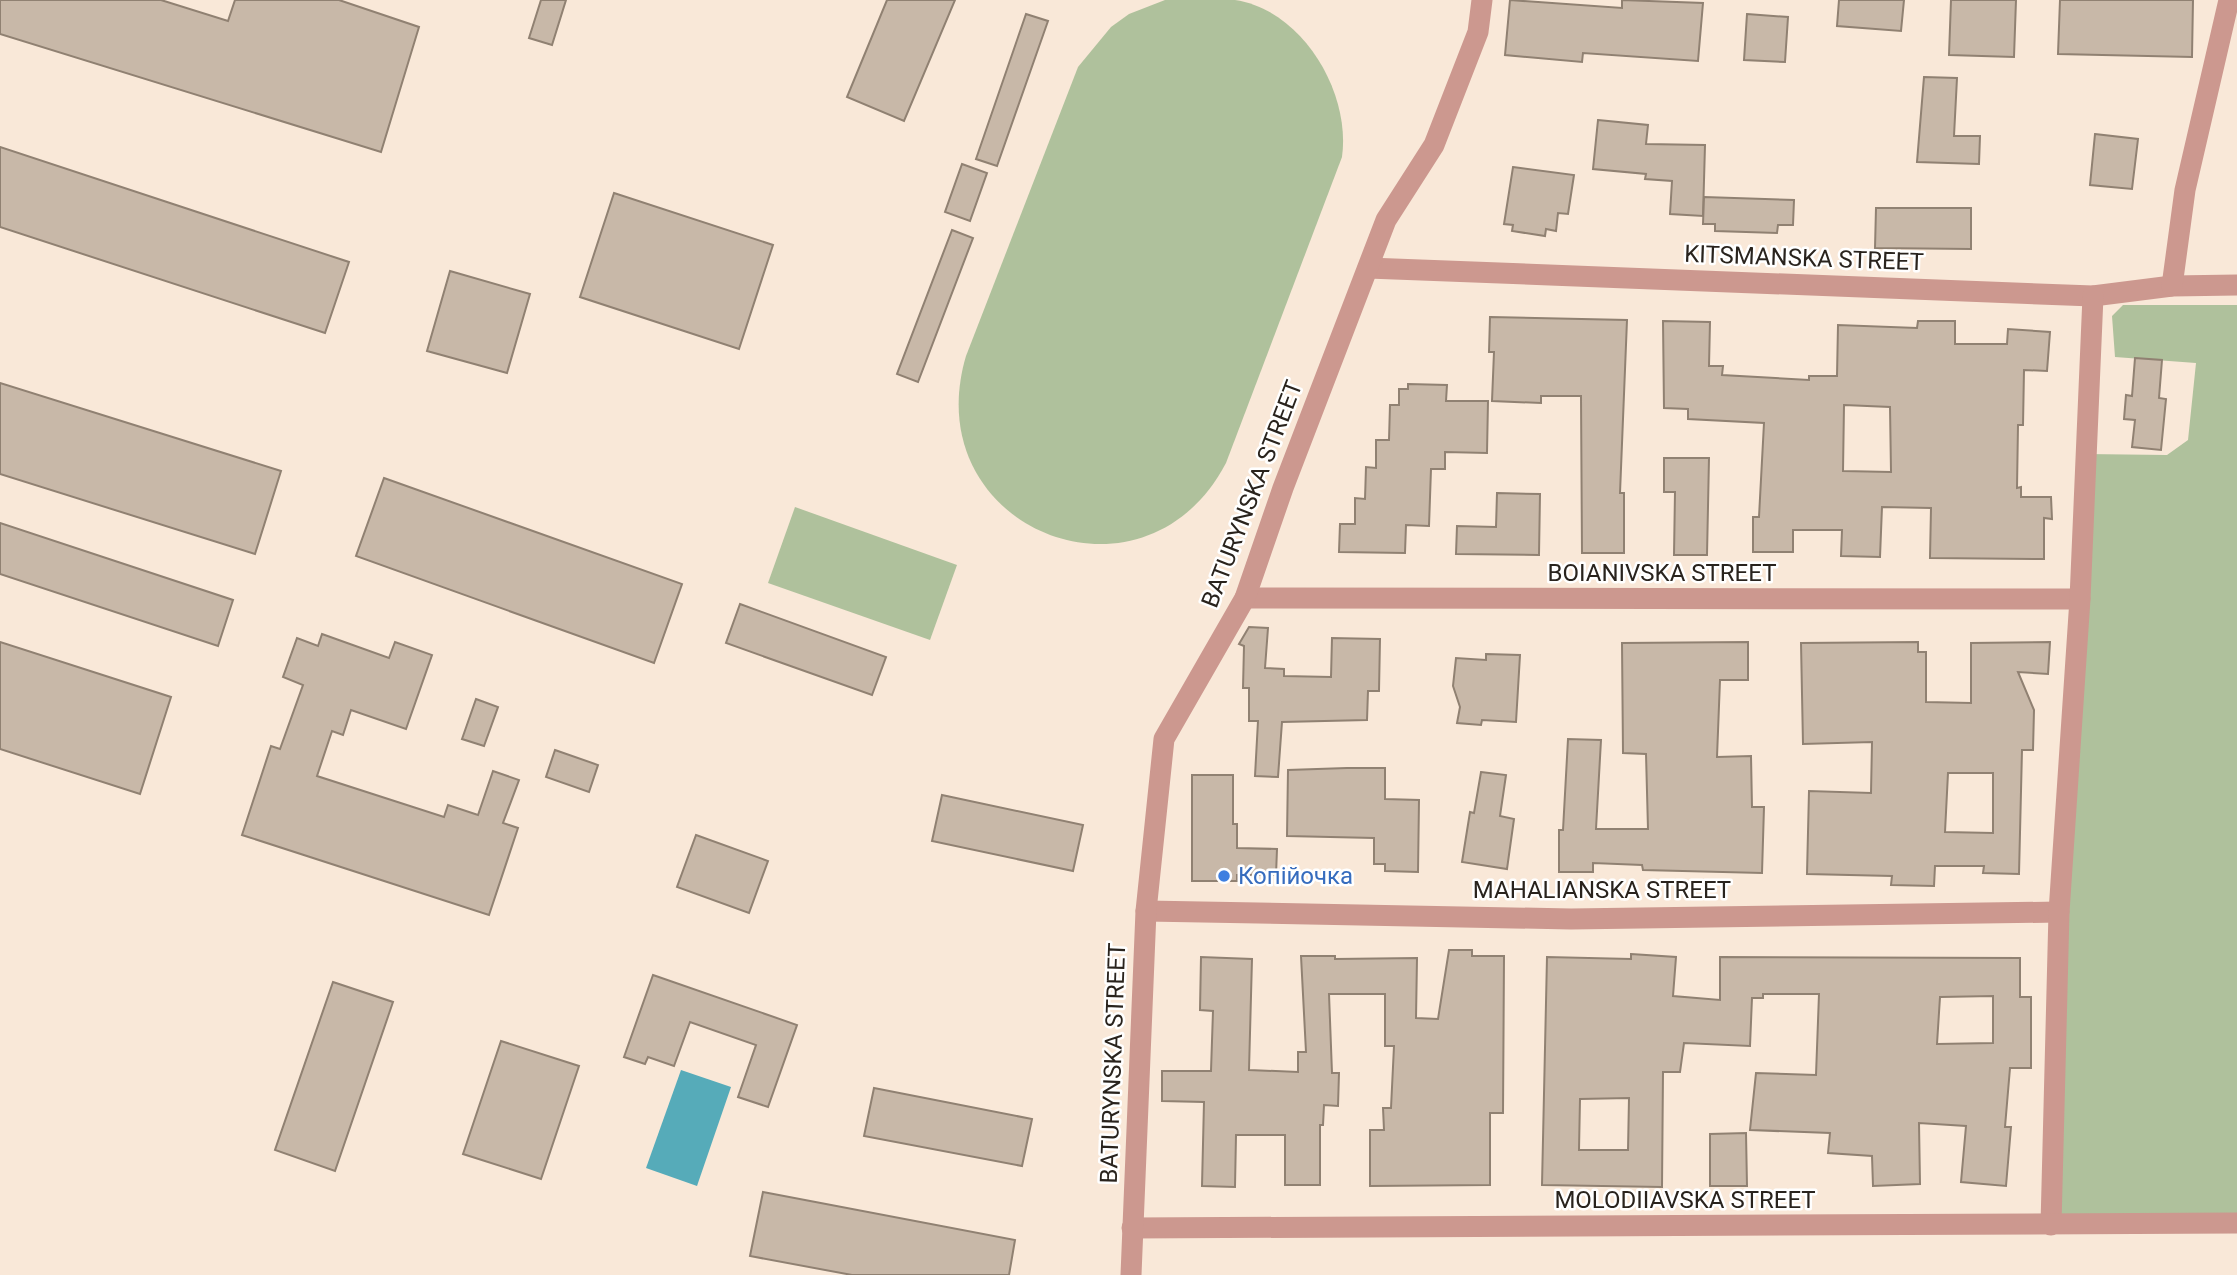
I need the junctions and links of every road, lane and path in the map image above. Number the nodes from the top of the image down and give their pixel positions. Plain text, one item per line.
1 (1482, 0) edge
2 (2229, 0) edge
3 (1368, 268) junction
4 (2237, 285) edge
5 (2172, 286) junction
6 (2093, 296) junction
7 (1245, 598) junction
8 (2080, 599) junction
9 (1146, 911) junction
10 (2059, 912) junction
11 (2237, 1223) edge
12 (2051, 1225) junction
13 (1132, 1228) junction
14 (1132, 1275) edge

1 - 3 street, BATURYNSKA STREET
2 - 5 street
3 - 6 street, KITSMANSKA STREET
3 - 7 street, BATURYNSKA STREET
4 - 5 street, KITSMANSKA STREET
5 - 6 street, KITSMANSKA STREET
6 - 8 street
7 - 8 street, BOIANIVSKA STREET
7 - 9 street, BATURYNSKA STREET
8 - 10 street
9 - 10 street, MAHALIANSKA STREET
9 - 13 street, BATURYNSKA STREET
10 - 12 street
11 - 12 street, MOLODIIAVSKA STREET
12 - 13 street, MOLODIIAVSKA STREET
13 - 14 street, BATURYNSKA STREET

